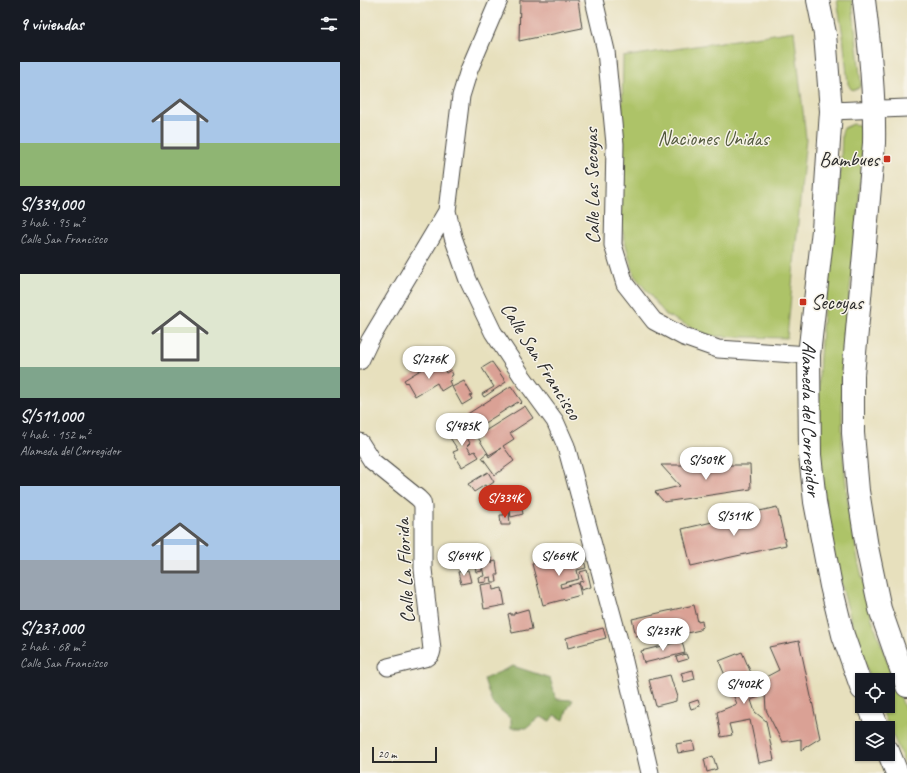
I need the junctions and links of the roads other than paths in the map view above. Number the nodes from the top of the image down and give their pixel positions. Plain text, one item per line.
1 (499, 0) edge
2 (594, 0) edge
3 (818, 0) edge
4 (864, 0) edge
5 (907, 108) edge
6 (875, 109) junction
7 (831, 110) junction
8 (447, 211) junction
9 (808, 355) junction
10 (360, 361) edge
11 (360, 442) edge
12 (388, 667) dead end
13 (856, 673) edge
14 (907, 686) edge
15 (892, 761) edge
16 (650, 773) edge
17 (897, 773) edge

1 - 8 street, Calle San Francisco
2 - 9 street, Calle Las Secoyas
3 - 7 main road, Alameda del Corregidor
4 - 6 main road, Alameda del Corregidor
5 - 6 street
6 - 7 street
6 - 14 main road, Alameda del Corregidor
7 - 9 main road, Alameda del Corregidor
8 - 10 street
8 - 16 street, Calle San Francisco
9 - 13 main road, Alameda del Corregidor
11 - 12 street, Calle La Florida
15 - 17 main road

